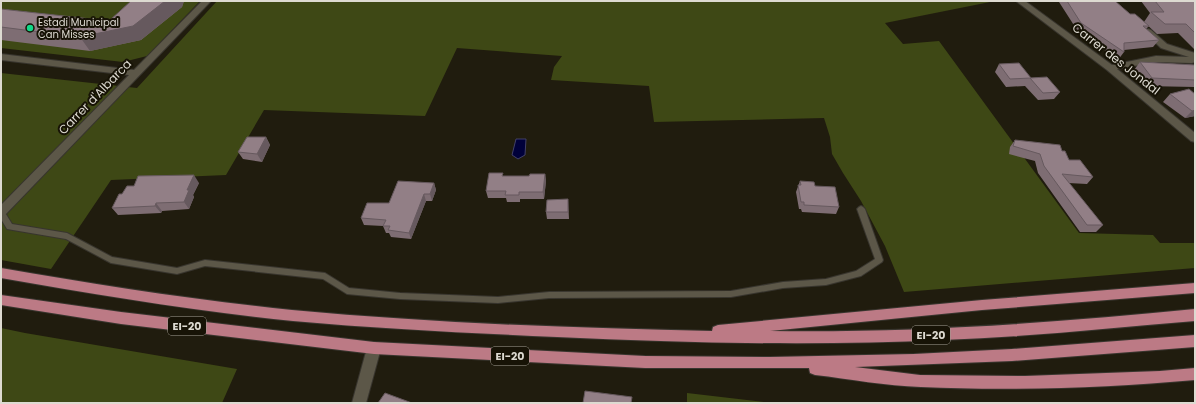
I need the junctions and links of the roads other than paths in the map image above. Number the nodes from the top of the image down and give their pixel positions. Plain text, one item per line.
1 (207, 1) edge
2 (1020, 1) edge
3 (1141, 26) edge
4 (1164, 46) junction
5 (1195, 56) edge
6 (1, 57) edge
7 (1156, 59) junction
8 (1195, 60) edge
9 (1110, 68) junction
10 (137, 73) junction
11 (1193, 133) edge
12 (861, 209) dead end
13 (1, 212) edge
14 (1, 273) edge
15 (1195, 288) edge
16 (1, 300) edge
17 (1195, 315) edge
18 (665, 336) junction
19 (1195, 341) edge
20 (374, 348) junction
21 (770, 363) junction
22 (1195, 374) edge
23 (359, 403) edge

1 - 10 street, Carrer d'Albarca
2 - 9 street, Carrer des Jondal
3 - 4 street
4 - 5 street
4 - 7 street
6 - 10 street
7 - 8 street
7 - 9 street
9 - 11 street, Carrer des Jondal
10 - 13 street, Carrer d'Albarca
12 - 13 lane
14 - 18 highway, EI-20
15 - 18 highway
16 - 20 highway, EI-20
17 - 18 highway, EI-20
19 - 21 highway, EI-20
20 - 21 highway, EI-20
20 - 23 street
21 - 22 highway

